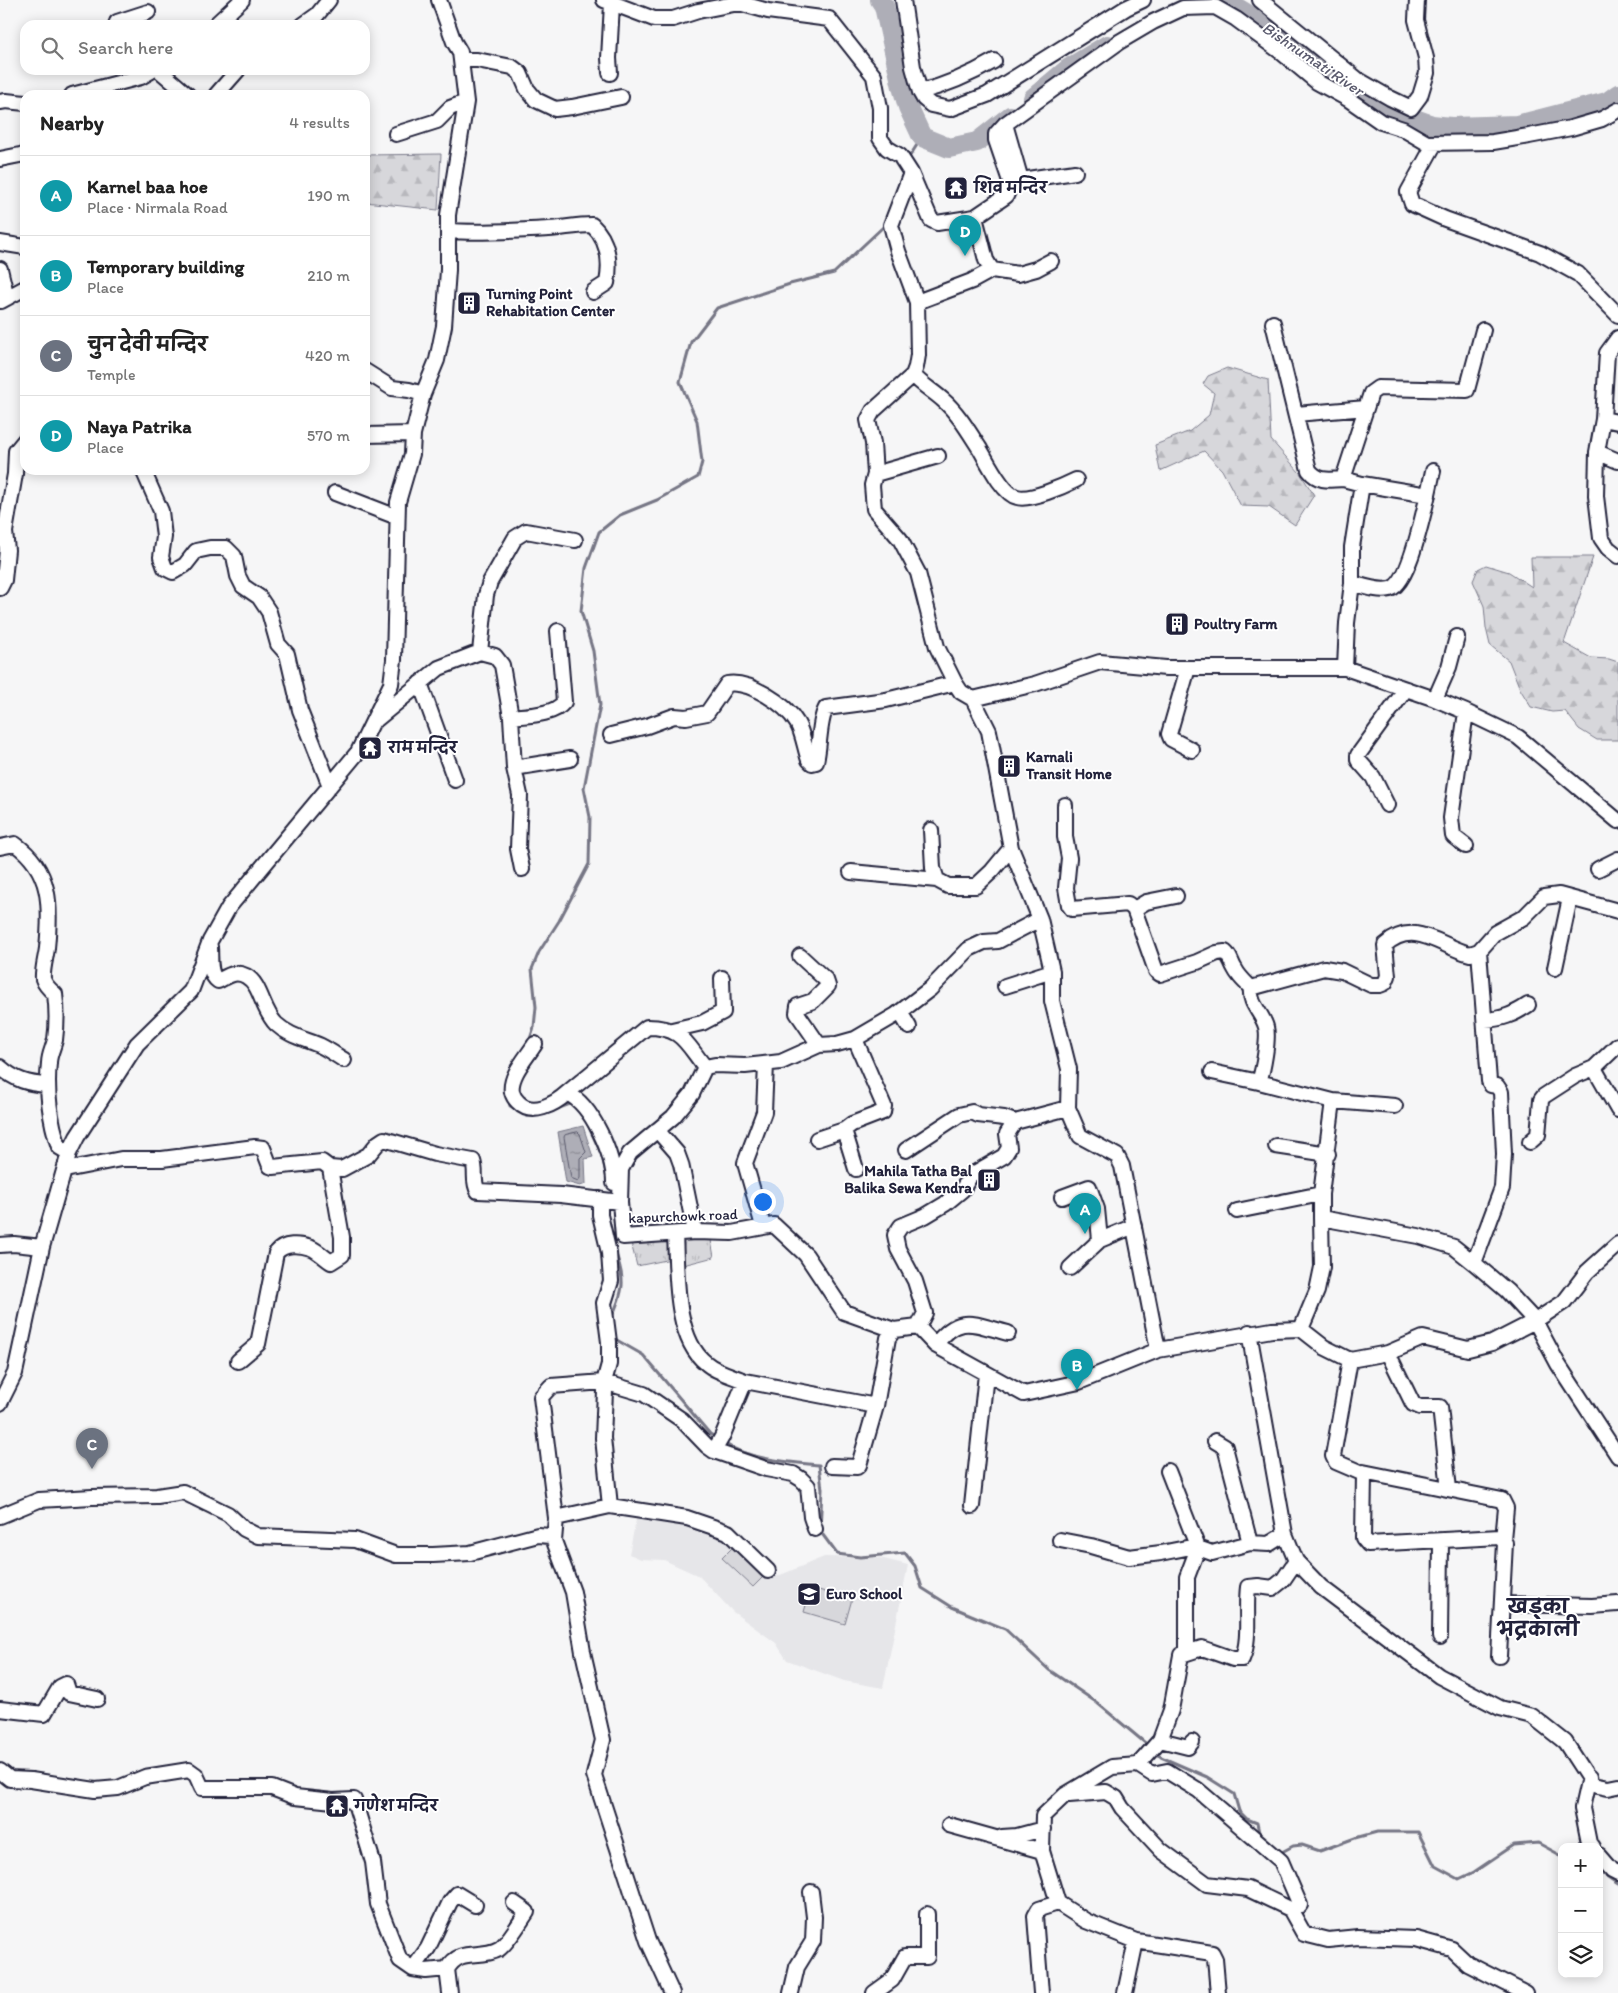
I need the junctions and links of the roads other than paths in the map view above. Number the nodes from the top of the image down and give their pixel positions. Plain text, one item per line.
1 (242, 0) edge
2 (329, 0) edge
3 (439, 0) edge
4 (903, 0) edge
5 (1143, 0) edge
6 (1260, 0) edge
7 (1416, 0) edge
8 (608, 2) edge
9 (148, 12) dead end
10 (123, 20) edge
11 (220, 20) edge
12 (310, 20) edge
13 (462, 60) junction
14 (994, 61) dead end
15 (610, 73) dead end
16 (149, 75) edge
17 (166, 75) edge
18 (234, 75) edge
19 (91, 90) edge
20 (183, 90) edge
21 (220, 90) edge
22 (920, 92) junction
23 (621, 97) dead end
24 (0, 102) edge
25 (20, 102) edge
26 (466, 102) junction
27 (1618, 110) edge
28 (1407, 119) junction
29 (1005, 124) junction
30 (396, 134) dead end
31 (1434, 143) junction
32 (20, 155) edge
33 (0, 159) edge
34 (1074, 172) dead end
35 (911, 173) junction
36 (975, 217) junction
37 (449, 232) junction
38 (0, 243) edge
39 (20, 246) edge
40 (1051, 261) dead end
41 (0, 269) edge
42 (992, 270) junction
43 (20, 291) edge
44 (593, 292) dead end
45 (4, 300) edge
46 (918, 302) junction
47 (1618, 316) edge
48 (1273, 324) dead end
49 (1483, 330) dead end
50 (1618, 338) edge
51 (370, 373) edge
52 (913, 375) junction
53 (423, 394) junction
54 (1366, 408) junction
55 (1296, 414) junction
56 (1603, 419) junction
57 (1618, 422) edge
58 (413, 434) junction
59 (370, 435) edge
60 (20, 446) edge
61 (1597, 452) junction
62 (938, 456) dead end
63 (1618, 461) edge
64 (1433, 471) dead end
65 (875, 474) junction
66 (145, 475) edge
67 (1343, 479) junction
68 (1076, 480) dead end
69 (1362, 484) junction
70 (335, 493) dead end
71 (1428, 495) junction
72 (397, 516) junction
73 (575, 540) dead end
74 (1618, 556) edge
75 (1352, 583) junction
76 (0, 588) edge
77 (558, 631) dead end
78 (1457, 637) dead end
79 (480, 652) junction
80 (1188, 668) junction
81 (1345, 668) junction
82 (420, 683) junction
83 (955, 683) junction
84 (1406, 689) junction
85 (973, 699) junction
86 (1435, 699) junction
87 (1466, 712) junction
88 (511, 717) junction
89 (374, 721) junction
90 (611, 735) dead end
91 (1192, 750) dead end
92 (570, 759) dead end
93 (514, 768) junction
94 (455, 780) dead end
95 (330, 786) junction
96 (1066, 805) dead end
97 (1387, 805) dead end
98 (1618, 821) edge
99 (931, 830) dead end
100 (1466, 846) dead end
101 (0, 847) edge
102 (1012, 848) junction
103 (1618, 859) edge
104 (522, 869) dead end
105 (1598, 869) dead end
106 (851, 872) dead end
107 (937, 880) junction
108 (1176, 896) dead end
109 (1570, 898) junction
110 (1134, 909) junction
111 (1618, 911) edge
112 (1040, 919) junction
113 (210, 941) junction
114 (1479, 951) junction
115 (800, 956) dead end
116 (1555, 968) dead end
117 (1052, 971) junction
118 (722, 978) dead end
119 (1004, 986) dead end
120 (1251, 988) junction
121 (1528, 1005) dead end
122 (900, 1012) junction
123 (1485, 1020) junction
124 (909, 1027) dead end
125 (672, 1030) junction
126 (855, 1039) junction
127 (535, 1044) dead end
128 (819, 1045) junction
129 (1618, 1045) edge
130 (344, 1060) dead end
131 (766, 1064) junction
132 (0, 1067) edge
133 (705, 1067) junction
134 (1594, 1068) junction
135 (1212, 1072) dead end
136 (1259, 1082) junction
137 (47, 1085) junction
138 (567, 1093) junction
139 (1334, 1101) junction
140 (1394, 1106) dead end
141 (1068, 1108) junction
142 (1618, 1110) edge
143 (1015, 1122) junction
144 (657, 1130) junction
145 (844, 1130) junction
146 (817, 1139) dead end
147 (1530, 1142) dead end
148 (1276, 1146) dead end
149 (906, 1150) dead end
150 (69, 1152) junction
151 (1328, 1154) junction
152 (330, 1168) junction
153 (856, 1169) dead end
154 (65, 1170) junction
155 (1321, 1194) junction
156 (1062, 1197) dead end
157 (611, 1201) junction
158 (1237, 1211) dead end
159 (1321, 1218) junction
160 (762, 1226) junction
161 (1134, 1226) junction
162 (695, 1232) junction
163 (675, 1234) junction
164 (1100, 1240) junction
165 (1618, 1244) edge
166 (0, 1245) edge
167 (42, 1247) junction
168 (1474, 1264) junction
169 (1070, 1268) dead end
170 (1534, 1321) junction
171 (918, 1327) junction
172 (894, 1330) junction
173 (1301, 1330) junction
174 (1248, 1332) junction
175 (1008, 1333) dead end
176 (934, 1345) junction
177 (1158, 1350) junction
178 (1388, 1354) junction
179 (1350, 1360) junction
180 (238, 1362) dead end
181 (986, 1374) junction
182 (745, 1381) junction
183 (604, 1382) junction
184 (0, 1403) edge
185 (876, 1406) junction
186 (1215, 1441) dead end
187 (717, 1446) junction
188 (1618, 1456) edge
189 (832, 1466) dead end
190 (1168, 1471) dead end
191 (1363, 1472) junction
192 (1449, 1489) junction
193 (610, 1506) junction
194 (972, 1506) dead end
195 (0, 1516) edge
196 (556, 1518) junction
197 (815, 1529) dead end
198 (1285, 1534) junction
199 (1503, 1539) junction
200 (1060, 1540) dead end
201 (554, 1541) junction
202 (1441, 1541) junction
203 (1250, 1544) junction
204 (1198, 1548) junction
205 (1296, 1561) junction
206 (768, 1571) dead end
207 (1502, 1604) junction
208 (1618, 1604) edge
209 (1440, 1637) dead end
210 (1187, 1653) junction
211 (1499, 1656) dead end
212 (97, 1699) dead end
213 (0, 1709) edge
214 (1158, 1742) junction
215 (1192, 1742) dead end
216 (1143, 1760) junction
217 (0, 1772) edge
218 (1589, 1777) junction
219 (1618, 1786) edge
220 (1065, 1795) junction
221 (949, 1825) dead end
222 (1042, 1829) junction
223 (994, 1838) junction
224 (1589, 1843) edge
225 (1042, 1851) junction
226 (1603, 1860) edge
227 (1618, 1873) edge
228 (812, 1892) dead end
229 (514, 1903) dead end
230 (1058, 1903) junction
231 (475, 1905) dead end
232 (1300, 1905) dead end
233 (927, 1914) dead end
234 (1136, 1941) junction
235 (413, 1969) junction
236 (447, 1969) junction
237 (1037, 1992) edge
238 (450, 1993) edge
239 (672, 1993) edge
240 (791, 1993) edge
241 (874, 1993) edge
242 (1125, 1993) edge
243 (1218, 1993) edge
244 (1525, 1993) edge

1 - 11 street
2 - 12 street
3 - 13 street
4 - 22 street
5 - 22 street
6 - 28 street
7 - 28 street
8 - 15 street
8 - 35 street
9 - 10 street
13 - 23 street
13 - 26 street
14 - 22 street
16 - 19 street
17 - 20 street
18 - 21 street
24 - 25 street
26 - 30 street
26 - 37 street
27 - 31 street
28 - 29 street
28 - 31 street
29 - 34 street
29 - 36 street
31 - 47 street
32 - 33 street
35 - 36 street
35 - 46 street
36 - 42 street
37 - 44 street
37 - 53 street
38 - 39 street
40 - 42 street
41 - 45 street
42 - 46 street
43 - 45 street
46 - 52 street
48 - 55 street
49 - 54 street
50 - 56 street
51 - 53 street
52 - 65 street
52 - 68 street
53 - 58 street
54 - 55 street
54 - 67 street
55 - 67 street
56 - 57 street
56 - 61 street
58 - 59 street
58 - 72 street
60 - 76 street
61 - 63 street
61 - 74 street
62 - 65 street
64 - 71 street
65 - 83 street
66 - 95 street
67 - 69 street
69 - 71 street
69 - 75 street
70 - 72 street
71 - 75 street
72 - 89 street
73 - 79 street
75 - 81 street
77 - 88 street
78 - 86 street
79 - 82 street
79 - 88 street
80 - 81 street
80 - 85 street
80 - 91 street
81 - 84 street
82 - 89 street
82 - 94 street
83 - 85 street
83 - 90 street
84 - 86 street
84 - 97 street
85 - 102 street
86 - 87 street
87 - 98 street
87 - 100 street
88 - 93 street
89 - 95 street
92 - 93 street
93 - 104 street
95 - 113 street
96 - 110 street
99 - 107 street
101 - 137 street
102 - 107 street
102 - 112 street
103 - 105 street
106 - 107 street
108 - 110 street
109 - 111 street
109 - 114 street
109 - 116 street
110 - 120 street
112 - 117 street
112 - 122 street
113 - 130 street
113 - 150 street
114 - 120 street
114 - 123 street
115 - 128 street
117 - 119 street
117 - 141 street
118 - 125 street
120 - 136 street
121 - 123 street
122 - 124 street
122 - 126 street
123 - 168 street
125 - 133 street
125 - 138 street
126 - 128 street
126 - 145 street
127 - 138 street
128 - 131 street
129 - 134 street
131 - 133 street
131 - 160 street
132 - 137 street
133 - 144 street
134 - 142 street
134 - 147 street
135 - 136 street
136 - 139 street
137 - 150 street
138 - 157 street
139 - 140 street
139 - 151 street
141 - 143 street
141 - 161 street
143 - 149 street
143 - 171 street
144 - 157 street
144 - 162 street
145 - 146 street
145 - 153 street
148 - 151 street
150 - 154 street
151 - 155 street
152 - 154 street
152 - 157 street
152 - 180 street
154 - 167 street
155 - 158 street
155 - 159 street
156 - 164 street
157 - 163 street, kapurchowk road
157 - 183 street
159 - 168 street
159 - 173 street
160 - 162 street, kapurchowk road
160 - 172 street
161 - 164 street
161 - 177 street
162 - 163 street, kapurchowk road
163 - 182 street
164 - 169 street
165 - 170 street
166 - 167 street
167 - 184 street
168 - 170 street
170 - 178 street
170 - 188 street
171 - 172 street
171 - 176 street
172 - 185 street
173 - 174 street
173 - 179 street
174 - 177 street
174 - 198 street
175 - 176 street
176 - 181 street
177 - 181 street
178 - 179 street
178 - 192 street
179 - 191 street
181 - 194 street
182 - 185 street
182 - 187 street
183 - 187 street
183 - 193 street
183 - 196 street
185 - 189 street
186 - 203 street
187 - 197 street
190 - 204 street
191 - 192 street
191 - 202 street
192 - 199 street
193 - 196 street
193 - 206 street
195 - 201 street
196 - 201 street
198 - 203 street
198 - 205 street
199 - 202 street
199 - 207 street
200 - 204 street
201 - 239 street
202 - 209 street
203 - 204 street
204 - 210 street
205 - 210 street
205 - 218 street
207 - 208 street
207 - 211 street
210 - 214 street
212 - 213 street
214 - 215 street
214 - 216 street
216 - 220 street
216 - 232 street
217 - 235 street
218 - 219 street
218 - 224 street
220 - 222 street
220 - 244 street
221 - 223 street
222 - 223 street
222 - 225 street
223 - 225 street
225 - 230 street
226 - 227 street
228 - 240 street
229 - 236 street
230 - 234 street
230 - 237 street
231 - 235 street
233 - 241 street
234 - 242 street
234 - 243 street
235 - 236 street
236 - 238 street

